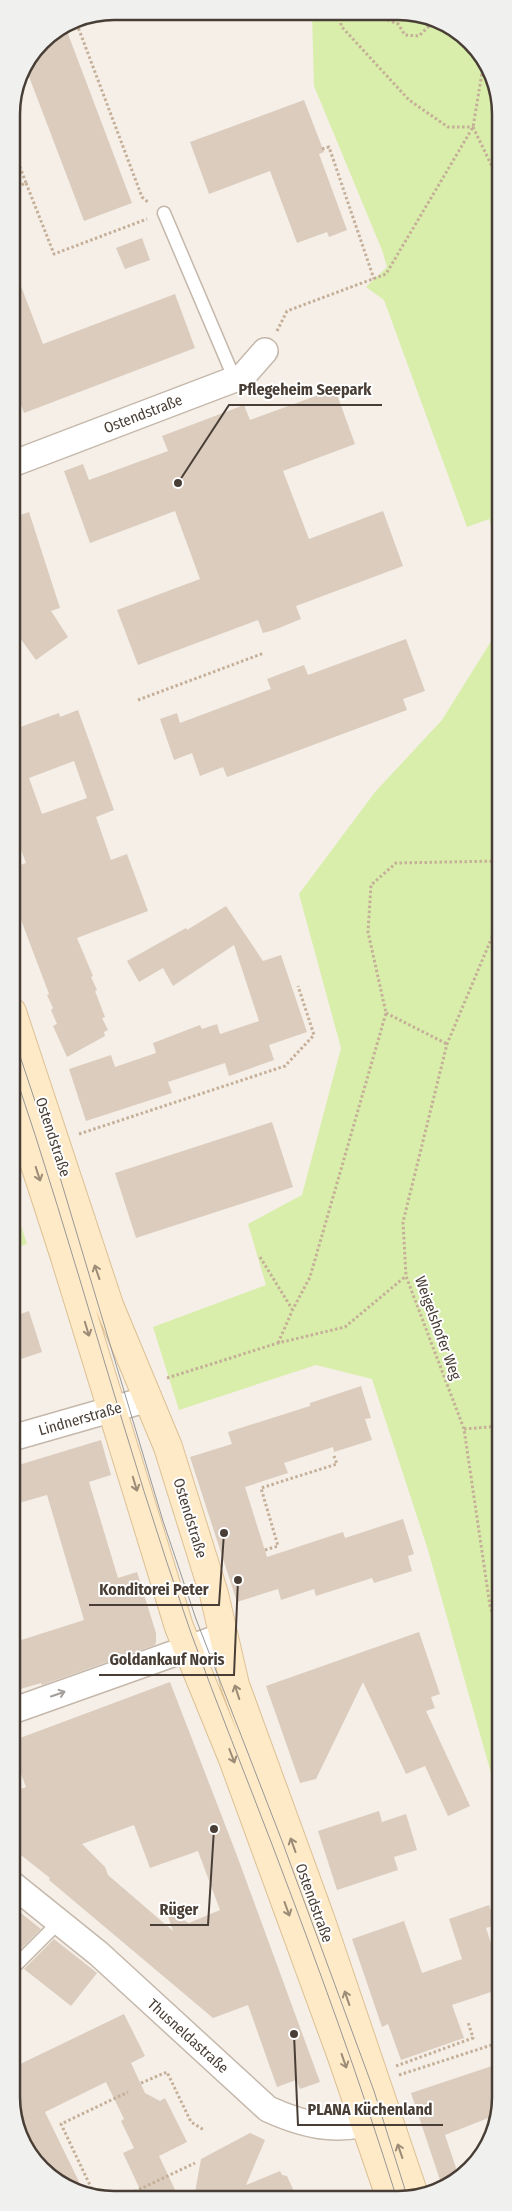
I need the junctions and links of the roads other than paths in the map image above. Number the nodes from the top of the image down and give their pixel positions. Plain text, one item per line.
1 (164, 213) road end
2 (265, 351) road end
3 (235, 380) junction
4 (20, 461) edge
5 (20, 1036) edge
6 (20, 1119) edge
7 (156, 1389) junction
8 (112, 1409) junction
9 (20, 1436) edge
10 (223, 1636) junction
11 (188, 1649) junction
12 (20, 1708) edge
13 (20, 1891) edge
14 (58, 1922) junction
15 (20, 1961) edge
16 (378, 2121) junction
17 (411, 2190) edge
18 (389, 2191) edge

1 - 3 lane
2 - 3 street, Ostendstraße
3 - 4 street, Ostendstraße
7 -> 5 main road, Ostendstraße
6 -> 8 main road, Ostendstraße
7 - 8 street, Lindnerstraße
7 - 10 main road, Ostendstraße
8 - 9 street, Lindnerstraße
8 -> 11 main road, Ostendstraße
10 - 11 street
16 -> 10 main road, Ostendstraße
12 -> 11 street
11 -> 16 main road, Ostendstraße
13 - 14 street, Thusneldastraße
14 - 15 lane
14 - 16 street, Thusneldastraße
17 -> 16 main road, Ostendstraße
16 - 18 main road, Ostendstraße

